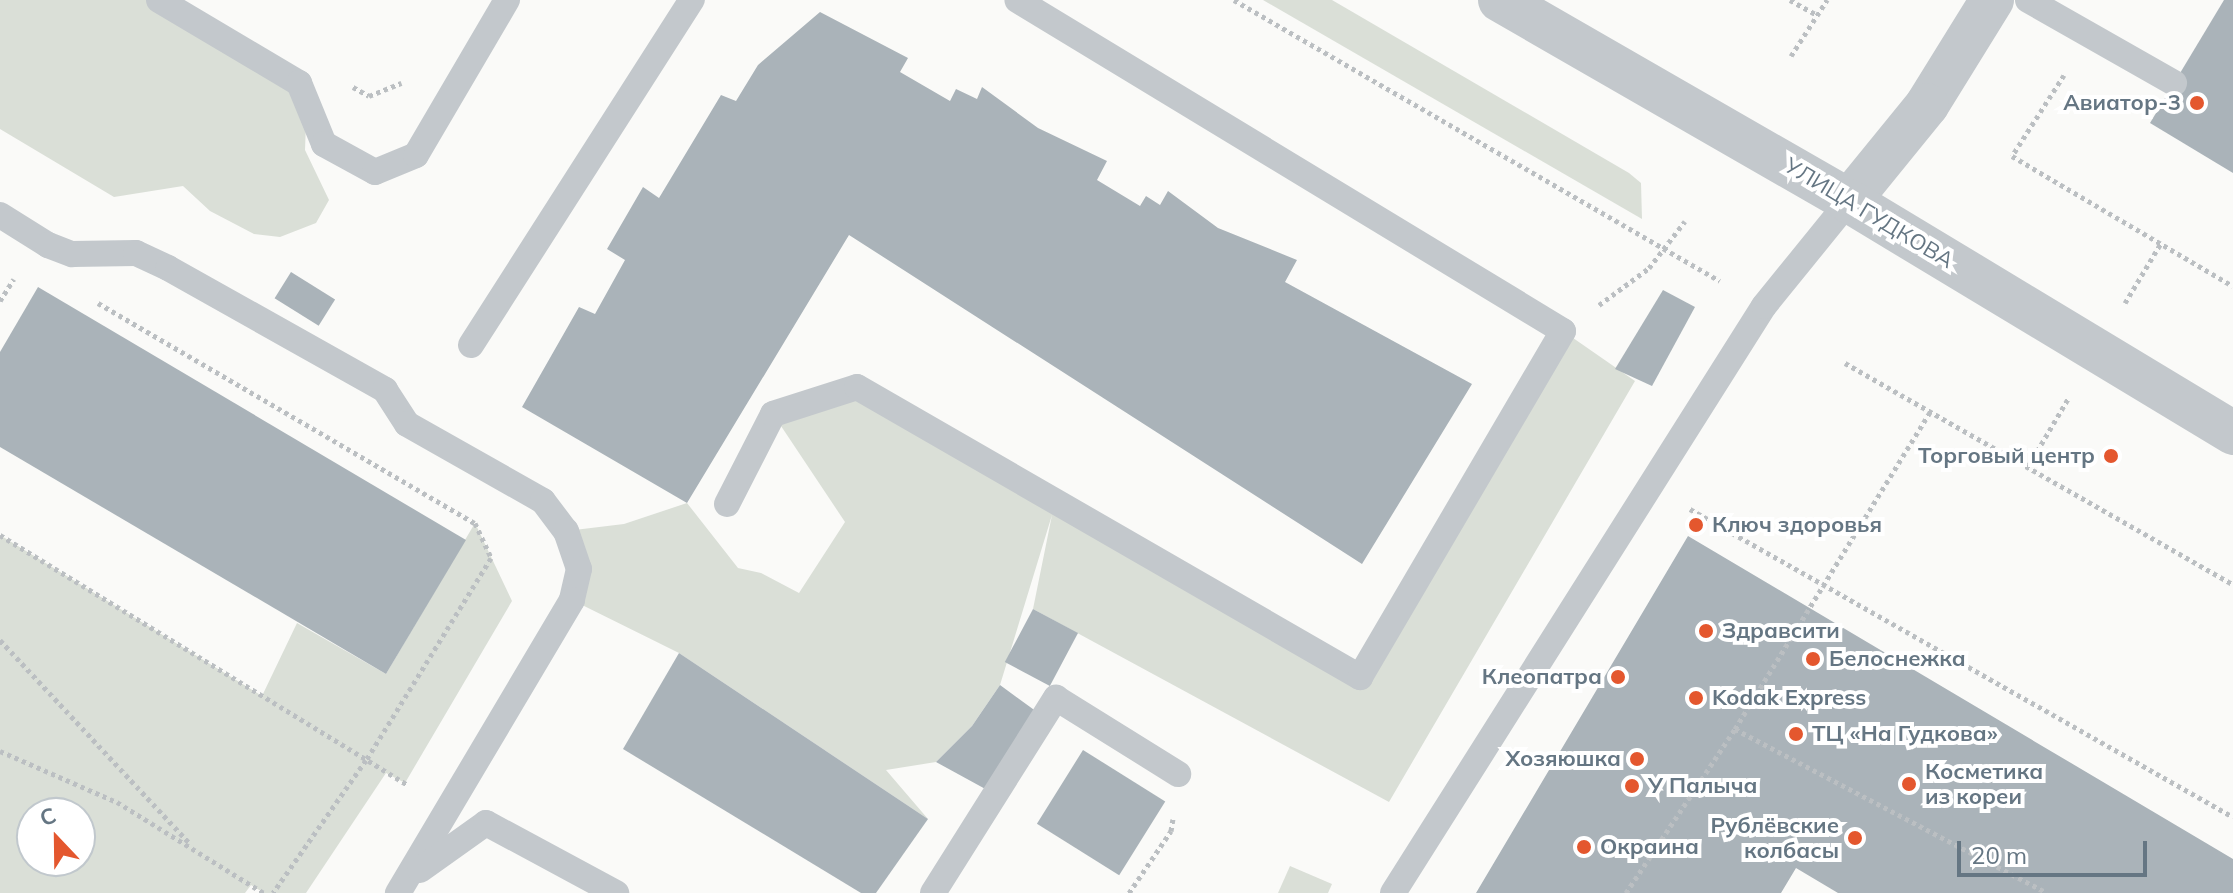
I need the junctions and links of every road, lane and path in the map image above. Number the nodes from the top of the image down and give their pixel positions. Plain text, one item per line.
1 (159, 0) edge
2 (507, 0) edge
3 (692, 0) edge
4 (1017, 0) edge
5 (1234, 0) edge
6 (1500, 0) edge
7 (1790, 0) edge
8 (1827, 0) edge
9 (1992, 0) edge
10 (2028, 0) edge
11 (1817, 16) junction
12 (1791, 56) dead end
13 (407, 74) dead end
14 (342, 80) dead end
15 (2174, 83) dead end
16 (2012, 156) dead end
17 (1849, 201) junction
18 (0, 215) edge
19 (1685, 221) dead end
20 (1664, 249) junction
21 (19, 271) dead end
22 (1720, 281) dead end
23 (2233, 286) edge
24 (93, 300) dead end
25 (0, 301) edge
26 (1563, 331) junction
27 (471, 345) dead end
28 (1845, 363) dead end
29 (1931, 410) junction
30 (2233, 433) edge
31 (1651, 486) junction
32 (727, 504) dead end
33 (0, 535) edge
34 (1825, 584) junction
35 (2233, 584) edge
36 (0, 640) edge
37 (1735, 729) junction
38 (0, 751) edge
39 (366, 760) junction
40 (1178, 774) joint
41 (451, 812) junction
42 (2233, 817) edge
43 (195, 850) junction
44 (403, 886) edge
45 (264, 893) edge
46 (273, 893) edge
47 (616, 893) edge
48 (933, 893) edge
49 (1129, 893) edge
50 (1393, 893) edge
51 (1626, 893) edge
52 (2047, 893) edge

1 - 2 lane
3 - 27 lane
4 - 26 lane
5 - 20 path
6 - 17 street, УЛИЦА ГУДКОВА
7 - 11 path
8 - 11 path
9 - 17 street
10 - 15 lane
11 - 12 path
13 - 14 path
16 - 23 path
17 - 30 street, УЛИЦА ГУДКОВА
17 - 31 lane
18 - 41 lane
19 - 20 path
20 - 22 path
20 - 26 path
21 - 25 path
24 - 39 path
26 - 32 lane
28 - 29 path
29 - 34 path
29 - 35 path
31 - 34 path
31 - 50 lane
33 - 39 path
34 - 37 path
34 - 42 path
36 - 43 path
37 - 51 path
37 - 52 path
38 - 43 path
39 - 41 path
39 - 46 path
40 - 48 lane
40 - 49 path
41 - 44 lane
43 - 45 path
44 - 47 lane

